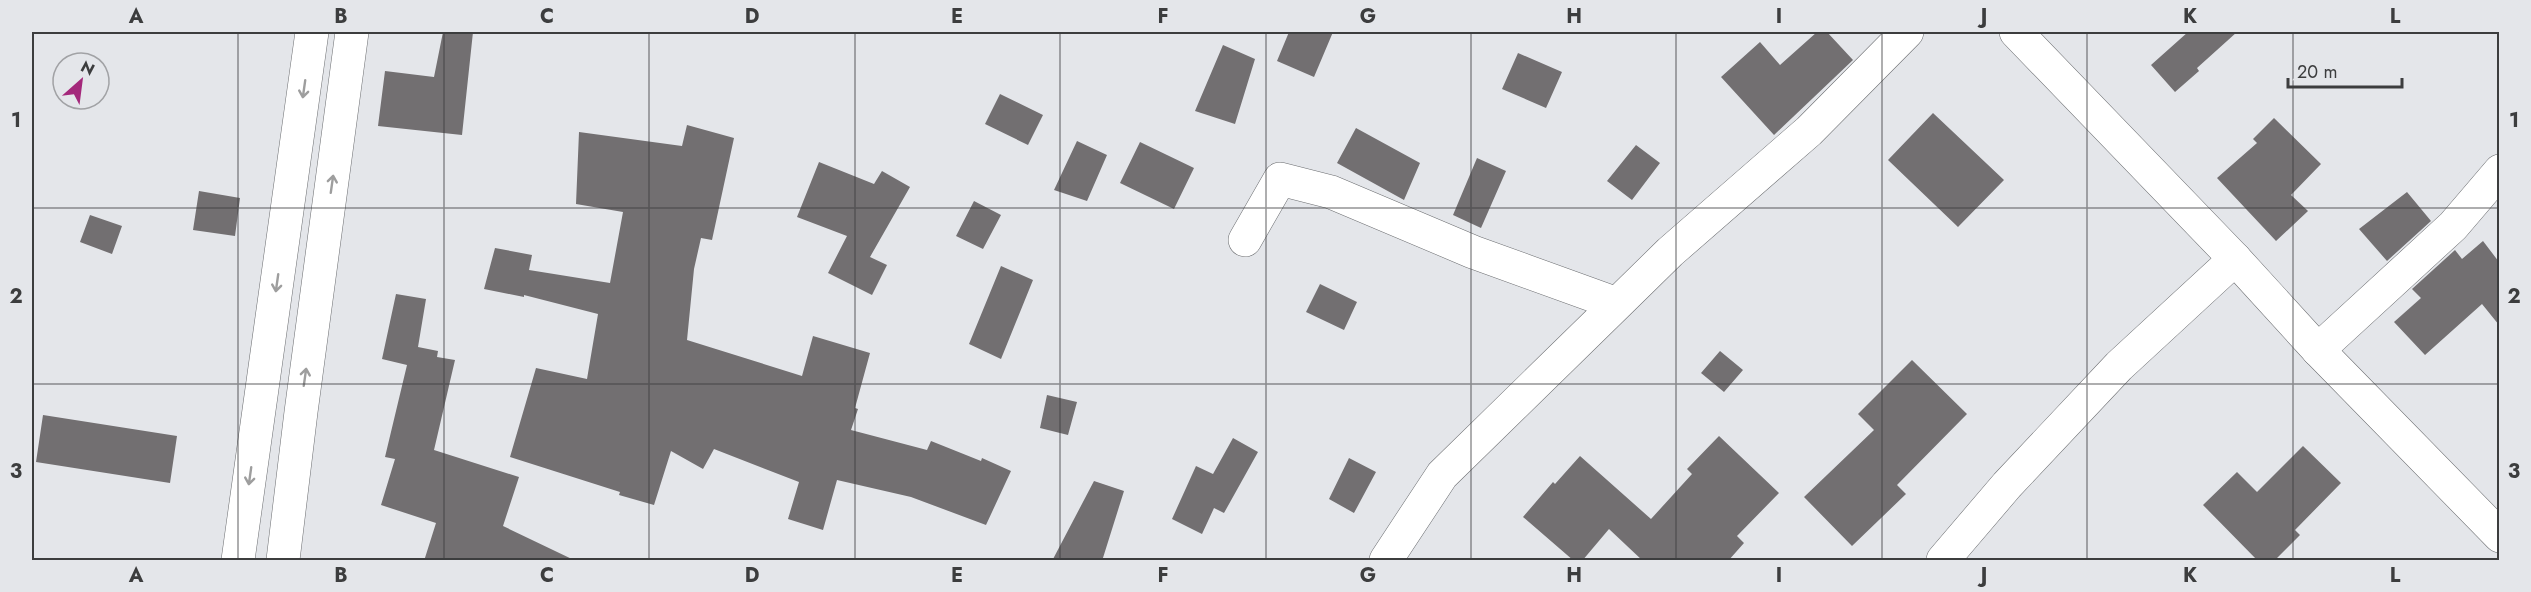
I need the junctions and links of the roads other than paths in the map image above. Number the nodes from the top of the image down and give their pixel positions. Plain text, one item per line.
1 (312, 32) edge
2 (352, 32) edge
3 (1907, 32) edge
4 (2016, 32) edge
5 (2499, 171) edge
6 (1245, 240) dead end
7 (2235, 259) junction
8 (1617, 304) junction
9 (2318, 350) junction
10 (260, 406) junction
11 (301, 412) junction
12 (2499, 536) edge
13 (238, 561) edge
14 (284, 561) edge
15 (1386, 561) edge
16 (1943, 561) edge

1 -> 10 street
11 -> 2 street
3 - 8 street
4 - 7 street
5 - 9 street
6 - 8 street
7 - 9 street
7 - 16 street
8 - 15 street
9 - 12 street
10 - 11 street
10 -> 13 street
11 - 14 street

